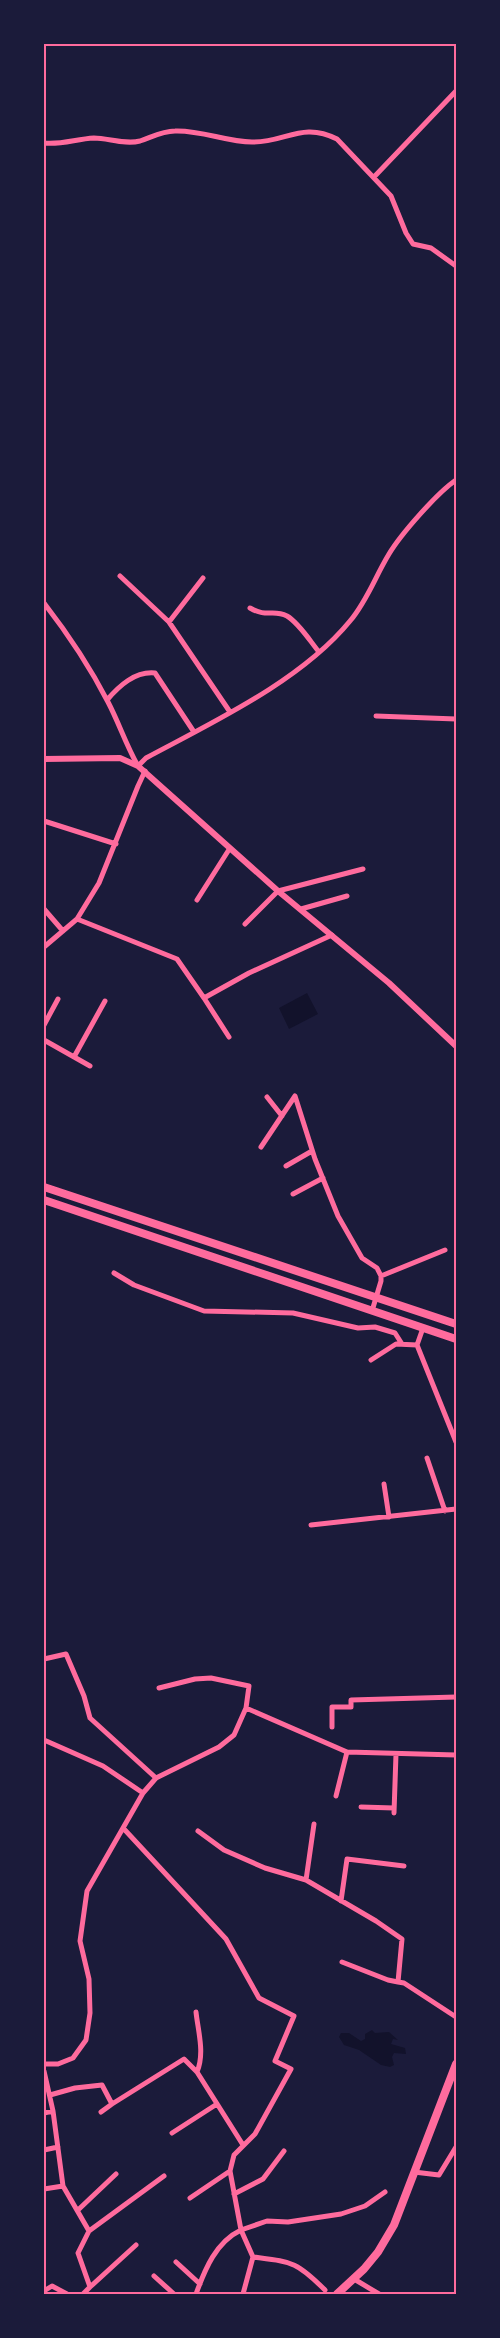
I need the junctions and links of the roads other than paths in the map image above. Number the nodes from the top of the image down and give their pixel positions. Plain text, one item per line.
1 (456, 92) edge
2 (44, 143) edge
3 (374, 177) junction
4 (456, 267) edge
5 (456, 480) edge
6 (120, 576) dead end
7 (203, 578) dead end
8 (44, 603) edge
9 (250, 608) dead end
10 (170, 622) junction
11 (319, 652) junction
12 (107, 700) junction
13 (230, 712) junction
14 (376, 716) dead end
15 (456, 719) edge
16 (194, 732) junction
17 (44, 759) edge
18 (138, 766) junction
19 (145, 771) junction
20 (44, 821) edge
21 (116, 844) junction
22 (230, 848) junction
23 (363, 869) dead end
24 (278, 891) junction
25 (347, 896) dead end
26 (197, 900) dead end
27 (44, 909) edge
28 (301, 909) junction
29 (77, 919) junction
30 (245, 924) dead end
31 (63, 931) junction
32 (332, 935) junction
33 (44, 947) edge
34 (204, 998) junction
35 (58, 999) dead end
36 (105, 1001) dead end
37 (44, 1025) edge
38 (229, 1037) dead end
39 (44, 1040) edge
40 (456, 1046) edge
41 (74, 1057) junction
42 (90, 1066) dead end
43 (267, 1097) dead end
44 (282, 1116) junction
45 (261, 1147) dead end
46 (312, 1151) junction
47 (286, 1166) dead end
48 (323, 1178) junction
49 (44, 1187) edge
50 (293, 1194) dead end
51 (44, 1200) edge
52 (445, 1250) dead end
53 (114, 1273) dead end
54 (381, 1276) junction
55 (377, 1297) junction
56 (372, 1311) junction
57 (456, 1324) edge
58 (423, 1328) junction
59 (456, 1339) edge
60 (402, 1344) junction
61 (417, 1345) junction
62 (371, 1360) dead end
63 (456, 1442) edge
64 (427, 1458) dead end
65 (384, 1484) dead end
66 (456, 1509) edge
67 (445, 1511) junction
68 (389, 1517) junction
69 (311, 1525) dead end
70 (44, 1659) edge
71 (159, 1688) dead end
72 (456, 1697) edge
73 (246, 1708) junction
74 (332, 1727) dead end
75 (44, 1740) edge
76 (347, 1752) junction
77 (396, 1754) junction
78 (456, 1755) edge
79 (156, 1778) junction
80 (143, 1793) junction
81 (336, 1796) dead end
82 (361, 1807) dead end
83 (314, 1824) dead end
84 (124, 1829) junction
85 (198, 1832) dead end
86 (404, 1866) dead end
87 (306, 1880) junction
88 (341, 1901) junction
89 (342, 1962) dead end
90 (398, 1982) junction
91 (196, 2012) dead end
92 (456, 2017) edge
93 (44, 2064) edge
94 (456, 2064) edge
95 (44, 2071) edge
96 (197, 2072) junction
97 (50, 2095) junction
98 (112, 2104) junction
99 (217, 2104) junction
100 (54, 2111) junction
101 (101, 2112) dead end
102 (44, 2113) edge
103 (172, 2133) dead end
104 (243, 2145) junction
105 (456, 2147) edge
106 (58, 2148) junction
107 (44, 2150) edge
108 (284, 2151) dead end
109 (230, 2171) junction
110 (414, 2172) junction
111 (116, 2174) dead end
112 (164, 2176) dead end
113 (63, 2186) junction
114 (44, 2189) edge
115 (385, 2192) dead end
116 (234, 2194) junction
117 (190, 2198) dead end
118 (78, 2210) junction
119 (241, 2230) junction
120 (89, 2231) junction
121 (136, 2245) dead end
122 (253, 2257) junction
123 (176, 2262) dead end
124 (154, 2276) dead end
125 (354, 2279) junction
126 (200, 2284) junction
127 (90, 2287) junction
128 (325, 2290) dead end
129 (44, 2291) edge
130 (67, 2295) edge
131 (83, 2295) edge
132 (174, 2295) edge
133 (196, 2295) edge
134 (243, 2295) edge
135 (338, 2295) edge
136 (379, 2295) edge

1 - 3 street
2 - 3 street
3 - 4 street
5 - 11 street
6 - 10 street
7 - 10 street
8 - 12 street
9 - 11 street
10 - 13 street
11 - 13 street
12 - 16 street
12 - 18 street
13 - 16 street
14 - 15 street
16 - 18 street
17 - 18 street
18 - 19 street
19 - 21 street
19 - 22 street
20 - 21 street
21 - 29 street
22 - 24 street
22 - 26 street
23 - 24 street
24 - 28 street
24 - 30 street
25 - 28 street
27 - 31 street
28 - 32 street
29 - 31 street
29 - 34 street
31 - 33 street
32 - 34 street
32 - 40 street
34 - 38 street
35 - 37 street
36 - 41 street
39 - 41 street
41 - 42 street
43 - 44 street
44 - 45 street
44 - 46 street
46 - 47 street
46 - 48 street
48 - 50 street
48 - 54 street
49 - 55 main road
51 - 56 main road
52 - 54 street
53 - 60 street
54 - 55 street
55 - 56 street
55 - 57 main road
56 - 58 main road
58 - 59 main road
58 - 61 street
60 - 61 street
60 - 62 street
61 - 63 street
64 - 67 street
65 - 68 street
66 - 67 street
67 - 68 street
68 - 69 street
70 - 79 street
71 - 73 street
72 - 74 street
73 - 76 street
73 - 79 street
75 - 80 street
76 - 77 street
76 - 81 street
77 - 78 street
77 - 82 street
79 - 80 street
80 - 84 street
83 - 87 street
84 - 93 street
84 - 104 street
85 - 87 street
86 - 88 street
87 - 88 street
88 - 90 street
89 - 90 street
90 - 92 street
91 - 96 street
94 - 110 main road
95 - 97 street
96 - 98 street
96 - 99 street
97 - 98 street
97 - 100 street
98 - 101 street
99 - 103 street
99 - 104 street
100 - 102 street
100 - 106 street
104 - 109 street
105 - 110 street
106 - 107 street
106 - 113 street
108 - 116 street
109 - 116 street
109 - 117 street
110 - 125 main road
111 - 118 street
112 - 120 street
113 - 114 street
113 - 118 street
115 - 119 street
116 - 119 street
118 - 120 street
119 - 122 street
119 - 126 street
120 - 127 street
121 - 127 street
122 - 128 street
122 - 134 street
123 - 126 street
124 - 132 street
125 - 135 main road
125 - 136 street
126 - 133 street
127 - 131 street
129 - 130 street

